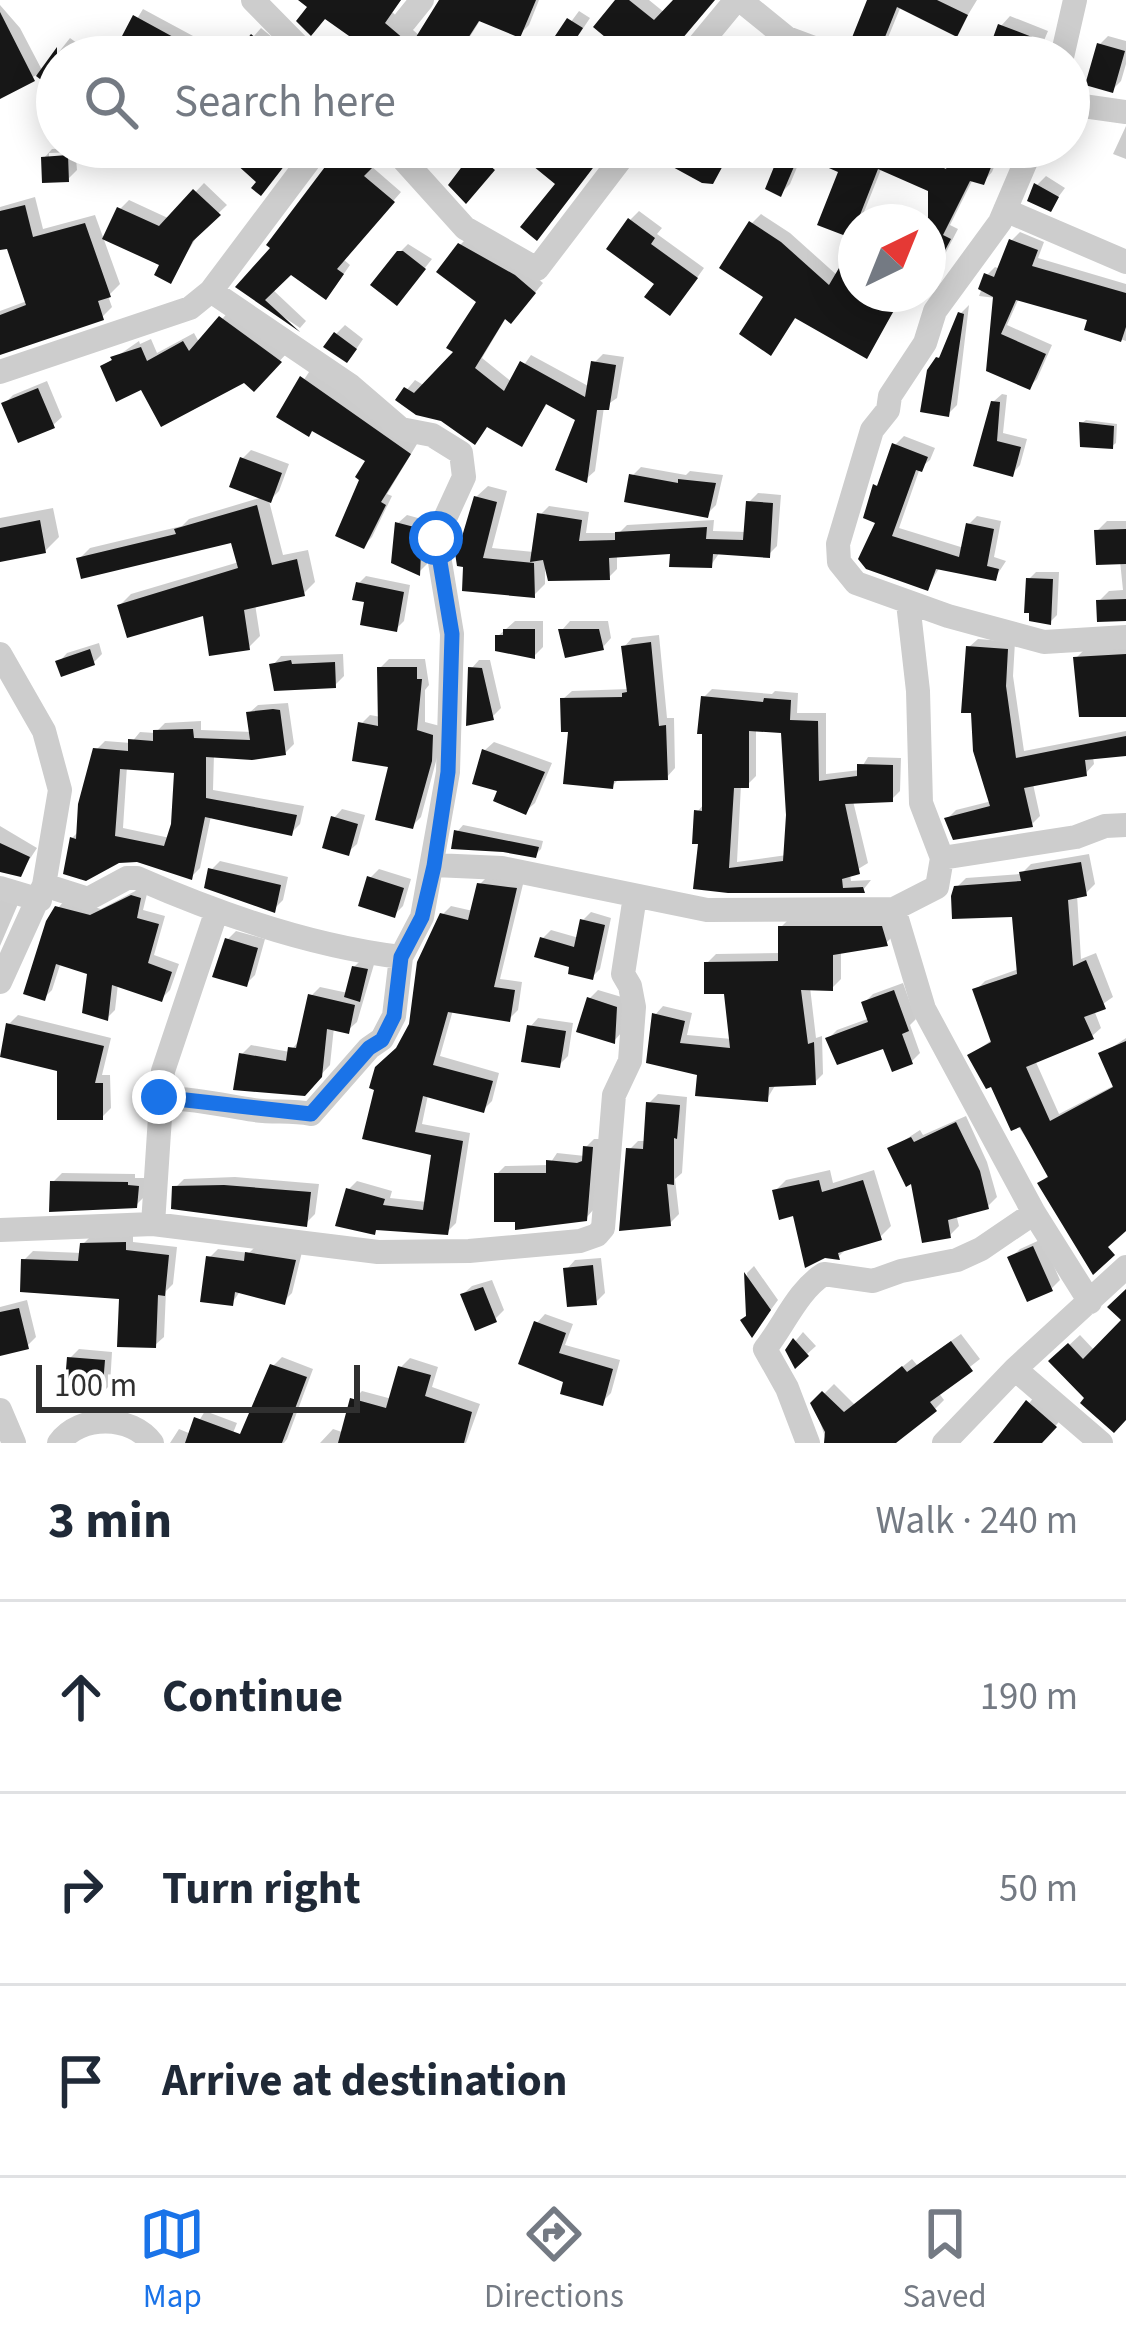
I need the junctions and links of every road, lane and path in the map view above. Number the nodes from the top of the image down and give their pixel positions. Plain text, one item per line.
1 (253, 0) edge
2 (422, 0) edge
3 (738, 0) edge
4 (1075, 0) edge
5 (405, 21) dead end
6 (288, 36) edge
7 (706, 36) edge
8 (784, 36) edge
9 (1067, 36) edge
10 (1090, 107) edge
11 (1126, 112) edge
12 (304, 168) edge
13 (411, 168) edge
14 (614, 168) edge
15 (1023, 168) edge
16 (1005, 210) junction
17 (1126, 262) edge
18 (211, 291) junction
19 (0, 372) edge
20 (916, 609) junction
21 (1126, 637) edge
22 (0, 654) edge
23 (1126, 825) edge
24 (942, 858) junction
25 (434, 866) junction
26 (0, 888) edge
27 (42, 893) junction
28 (635, 896) junction
29 (894, 909) junction
30 (216, 913) junction
31 (401, 957) junction
32 (0, 982) edge
33 (159, 1097) junction
34 (1034, 1213) junction
35 (154, 1224) junction
36 (0, 1230) edge
37 (1126, 1267) edge
38 (1090, 1302) junction
39 (1015, 1370) junction
40 (0, 1410) edge
41 (14, 1443) edge
42 (59, 1443) edge
43 (152, 1443) edge
44 (808, 1443) edge
45 (944, 1443) edge
46 (1100, 1443) edge

1 - 6 street
2 - 5 street
3 - 7 street
3 - 8 street
4 - 9 street
10 - 11 street
12 - 18 street
13 - 14 street
15 - 16 street
16 - 17 street
16 - 20 street
18 - 19 street
18 - 25 street
20 - 21 street
20 - 24 street
22 - 27 street
23 - 24 street
24 - 29 street
25 - 28 street
25 - 31 street
26 - 27 street
27 - 30 street
27 - 32 street
28 - 29 street
28 - 35 street
29 - 34 street
30 - 31 street
30 - 33 street
31 - 33 street
33 - 35 street
34 - 38 street
34 - 44 street
35 - 36 street
37 - 38 street
38 - 39 street
39 - 45 street
39 - 46 street
40 - 41 street
42 - 43 street

